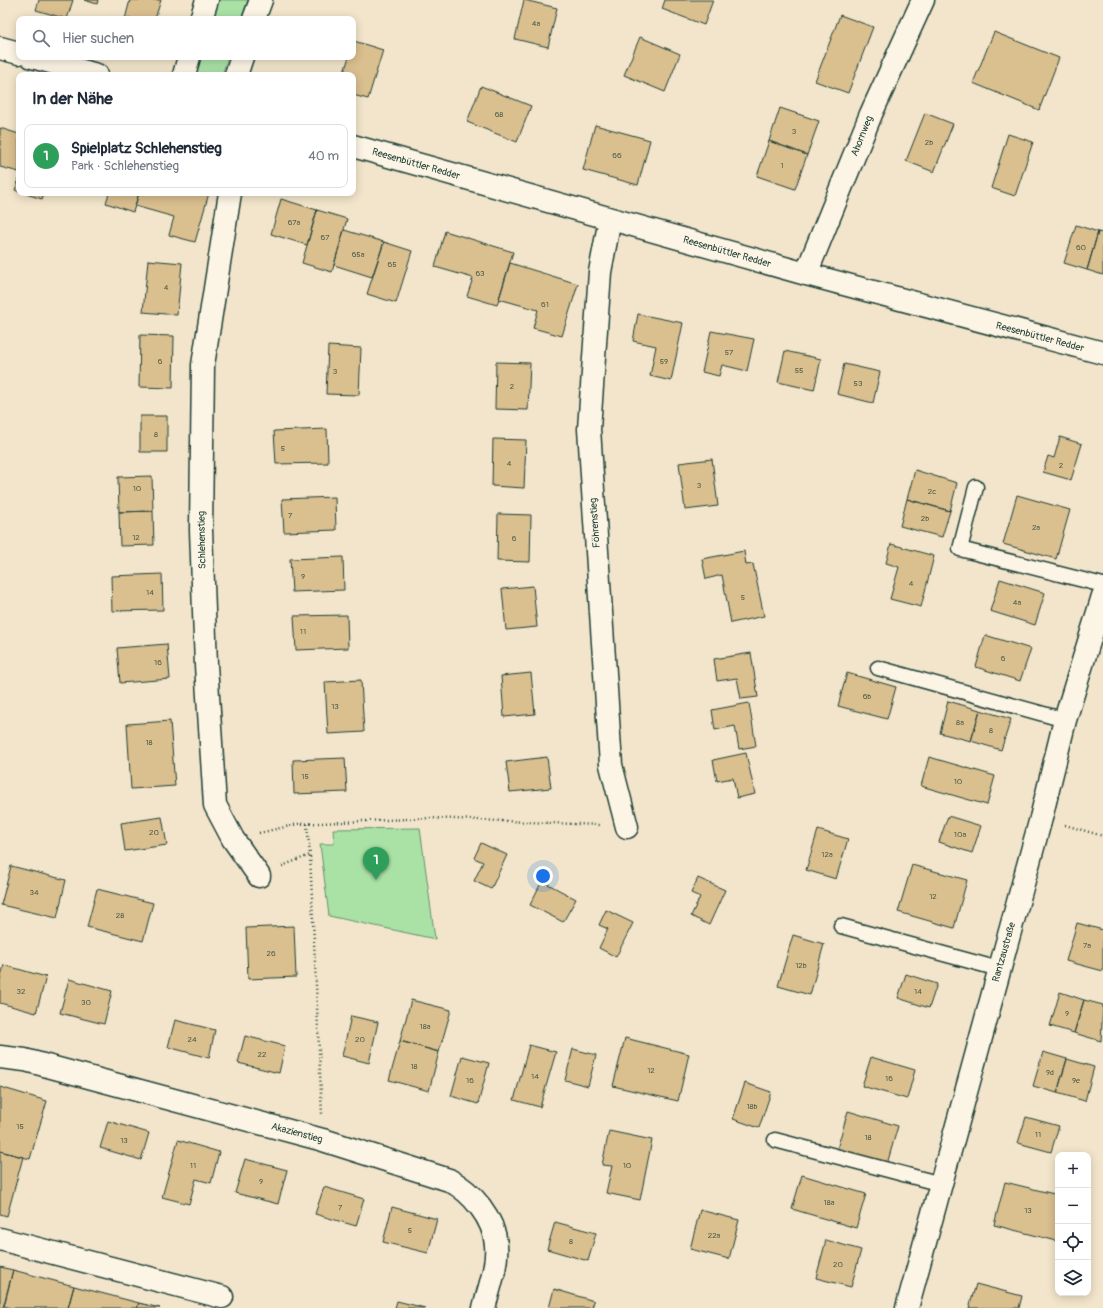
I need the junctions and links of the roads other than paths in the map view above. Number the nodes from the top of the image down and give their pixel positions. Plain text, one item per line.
1 (206, 0) edge
2 (261, 0) edge
3 (923, 0) edge
4 (202, 16) edge
5 (255, 16) edge
6 (0, 48) edge
7 (16, 52) edge
8 (43, 60) edge
9 (188, 60) edge
10 (241, 60) edge
11 (86, 72) edge
12 (185, 72) edge
13 (237, 72) edge
14 (356, 147) edge
15 (230, 196) edge
16 (610, 218) junction
17 (806, 274) junction
18 (1103, 353) edge
19 (976, 487) dead end
20 (1103, 585) edge
21 (1103, 596) edge
22 (878, 668) dead end
23 (1065, 720) junction
24 (627, 827) road end
25 (259, 876) road end
26 (841, 926) dead end
27 (999, 969) junction
28 (0, 1058) edge
29 (775, 1140) dead end
30 (941, 1184) junction
31 (0, 1239) edge
32 (222, 1297) dead end
33 (484, 1308) edge
34 (907, 1308) edge

1 - 4 street
2 - 5 street
3 - 17 street, Ahornweg
6 - 7 street
8 - 11 street
9 - 12 street
10 - 13 street
14 - 16 street, Reesenbüttler Redder
15 - 25 street, Schlehenstieg
16 - 17 street, Reesenbüttler Redder
16 - 24 street, Föhrenstieg
17 - 18 street, Reesenbüttler Redder
19 - 20 lane
21 - 23 street, Rantzaustraße
22 - 23 lane
23 - 27 street, Rantzaustraße
26 - 27 lane
27 - 30 street, Rantzaustraße
28 - 33 street, Akazienstieg
29 - 30 lane
30 - 34 street, Rantzaustraße
31 - 32 street

